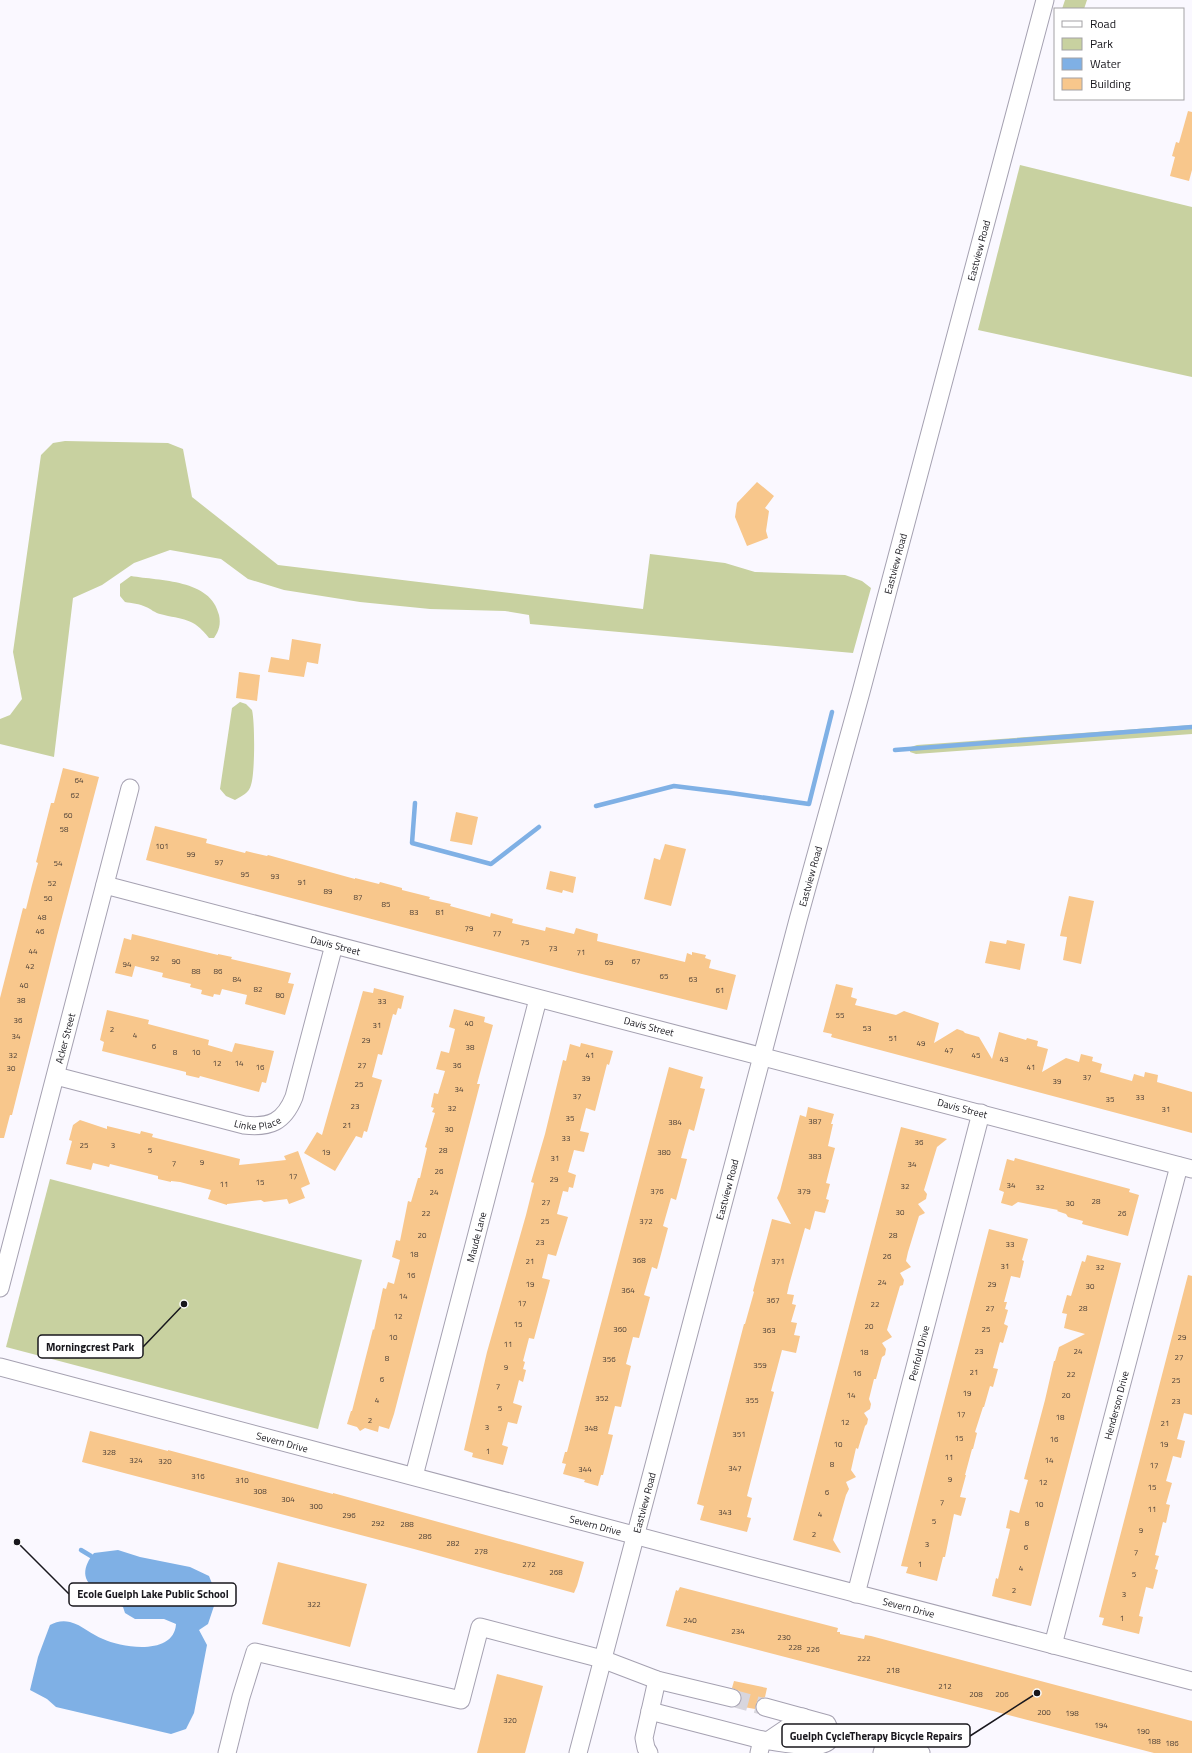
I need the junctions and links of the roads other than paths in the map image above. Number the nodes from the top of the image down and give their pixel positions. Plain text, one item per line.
1 (1045, 0) edge
2 (130, 788) dead end
3 (105, 885) junction
4 (334, 945) junction
5 (538, 999) junction
6 (762, 1055) junction
7 (56, 1076) junction
8 (981, 1113) junction
9 (1185, 1168) edge
10 (0, 1288) edge
11 (0, 1366) edge
12 (414, 1476) junction
13 (635, 1535) junction
14 (856, 1594) junction
15 (1053, 1645) junction
16 (602, 1659) junction
17 (657, 1680) junction
18 (1192, 1681) edge
19 (732, 1698) tunnel mouth
20 (765, 1707) tunnel mouth
21 (650, 1711) junction
22 (803, 1717) junction
23 (763, 1744) edge
24 (227, 1753) edge
25 (578, 1753) edge
26 (649, 1753) edge
27 (882, 1753) edge
28 (922, 1753) edge

1 - 6 street, Eastview Road
2 - 3 street, Acker Street
3 - 4 street, Davis Street
3 - 7 street, Acker Street
4 - 5 street, Davis Street
4 - 7 street, Linke Place
5 - 6 street, Davis Street
5 - 12 street, Maude Lane
6 - 8 street, Davis Street
6 - 13 street, Eastview Road
7 - 10 street, Acker Street
8 - 9 street, Davis Street
8 - 14 street, Penfold Drive
9 - 15 street, Henderson Drive
11 - 12 street, Severn Drive
12 - 13 street, Severn Drive
13 - 14 street, Severn Drive
13 - 16 street, Eastview Road
14 - 15 street, Severn Drive
15 - 18 street, Severn Drive
16 - 17 street
16 - 24 street
16 - 25 street, Eastview Road
17 - 19 street
17 - 21 street
20 - 22 street
21 - 23 street
21 - 26 street
22 - 23 street
22 - 23 street
27 - 28 street

